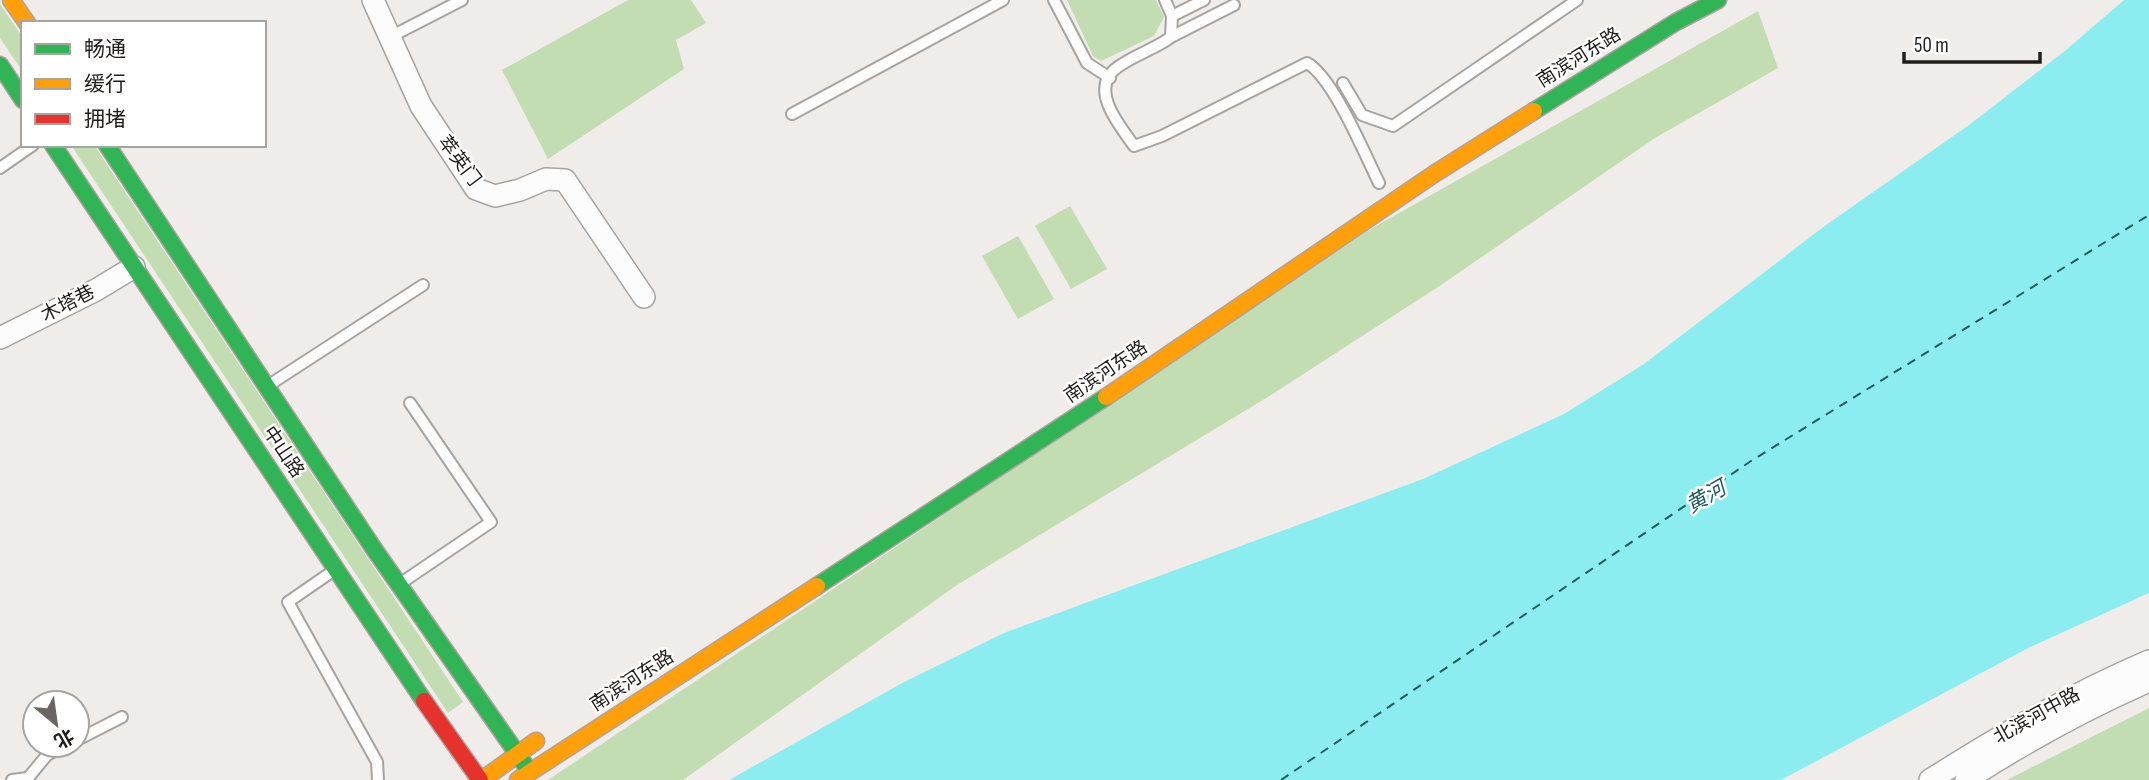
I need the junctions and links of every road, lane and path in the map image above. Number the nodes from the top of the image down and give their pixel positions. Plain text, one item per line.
1 (12, 0) edge
2 (373, 0) edge
3 (462, 0) edge
4 (1003, 0) edge
5 (1054, 0) edge
6 (1165, 0) edge
7 (1204, 0) edge
8 (1577, 0) edge
9 (1718, 0) edge
10 (1234, 5) dead end
11 (1172, 16) junction
12 (25, 21) edge
13 (390, 37) junction
14 (1171, 37) junction
15 (0, 65) edge
16 (1110, 78) junction
17 (1343, 83) dead end
18 (21, 97) edge
19 (792, 114) dead end
20 (30, 147) edge
21 (54, 147) edge
22 (108, 147) edge
23 (0, 168) edge
24 (1379, 184) dead end
25 (134, 267) junction
26 (423, 285) dead end
27 (645, 297) dead end
28 (0, 338) edge
29 (272, 368) dead end
30 (273, 383) junction
31 (287, 391) dead end
32 (410, 403) dead end
33 (404, 565) dead end
34 (337, 569) junction
35 (405, 580) junction
36 (2149, 661) edge
37 (2149, 681) edge
38 (122, 717) dead end
39 (551, 732) dead end
40 (91, 733) edge
41 (516, 754) junction
42 (44, 759) edge
43 (524, 776) edge
44 (0, 778) edge
45 (29, 779) edge
46 (5, 780) edge
47 (12, 780) edge
48 (378, 780) edge
49 (481, 780) edge
50 (1930, 780) edge
51 (1966, 780) edge

1 - 12 main road
2 - 13 street, 萃英门
3 - 13 lane
4 - 19 lane
5 - 16 lane
6 - 11 lane
7 - 11 lane
8 - 17 lane
9 - 43 main road, 南滨河东路
10 - 14 lane
11 - 14 lane
13 - 27 street, 萃英门
14 - 16 lane
15 - 18 main road
16 - 24 lane
20 - 23 lane
21 - 25 main road, 中山路
22 - 30 main road, 中山路
25 - 28 street, 木塔巷
25 - 34 main road, 中山路
26 - 30 lane
29 - 30 lane
30 - 31 lane
30 - 35 main road, 中山路
32 - 35 lane
33 - 35 lane
34 - 48 lane
34 - 49 main road, 中山路
35 - 41 main road, 中山路
36 - 50 street, 北滨河中路
37 - 51 street, 北滨河中路
38 - 40 lane
39 - 41 main road
41 - 43 main road, 中山路
41 - 49 main road
42 - 45 lane
44 - 46 lane
45 - 47 lane

